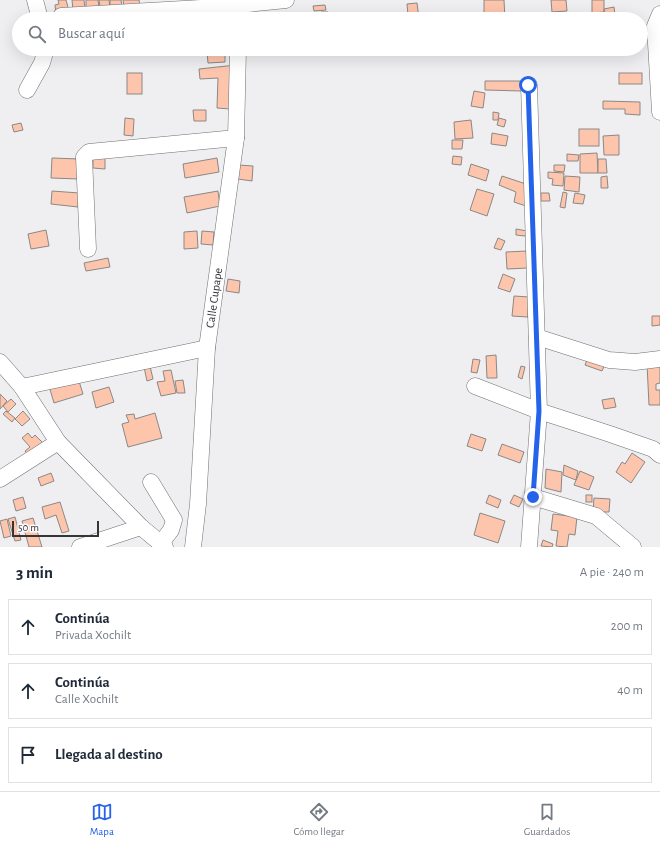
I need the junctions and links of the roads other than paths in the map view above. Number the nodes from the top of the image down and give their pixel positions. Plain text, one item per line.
1 (35, 0) edge
2 (286, 0) edge
3 (38, 12) edge
4 (131, 12) edge
5 (239, 12) edge
6 (660, 14) edge
7 (44, 56) edge
8 (238, 56) edge
9 (528, 85) dead end
10 (27, 90) dead end
11 (660, 112) edge
12 (236, 138) junction
13 (88, 249) dead end
14 (537, 337) junction
15 (208, 348) junction
16 (660, 359) edge
17 (0, 362) edge
18 (475, 386) dead end
19 (22, 387) junction
20 (539, 411) junction
21 (58, 442) junction
22 (660, 455) edge
23 (0, 479) edge
24 (151, 482) dead end
25 (533, 497) junction
26 (141, 527) junction
27 (163, 545) edge
28 (80, 547) edge
29 (193, 547) edge
30 (530, 547) edge
31 (633, 547) edge

1 - 3 street
2 - 5 street
4 - 5 street
6 - 11 street
7 - 10 street
8 - 12 street, Calle Cupape
9 - 14 street
12 - 13 street
12 - 15 street, Calle Cupape
14 - 16 street
14 - 20 street
15 - 19 street
15 - 29 street, Calle Cupape
17 - 19 street
18 - 20 street
19 - 21 street
20 - 22 street
20 - 25 street
21 - 23 street
21 - 26 street
24 - 27 street
25 - 30 street
25 - 31 street
26 - 27 street
26 - 28 street

